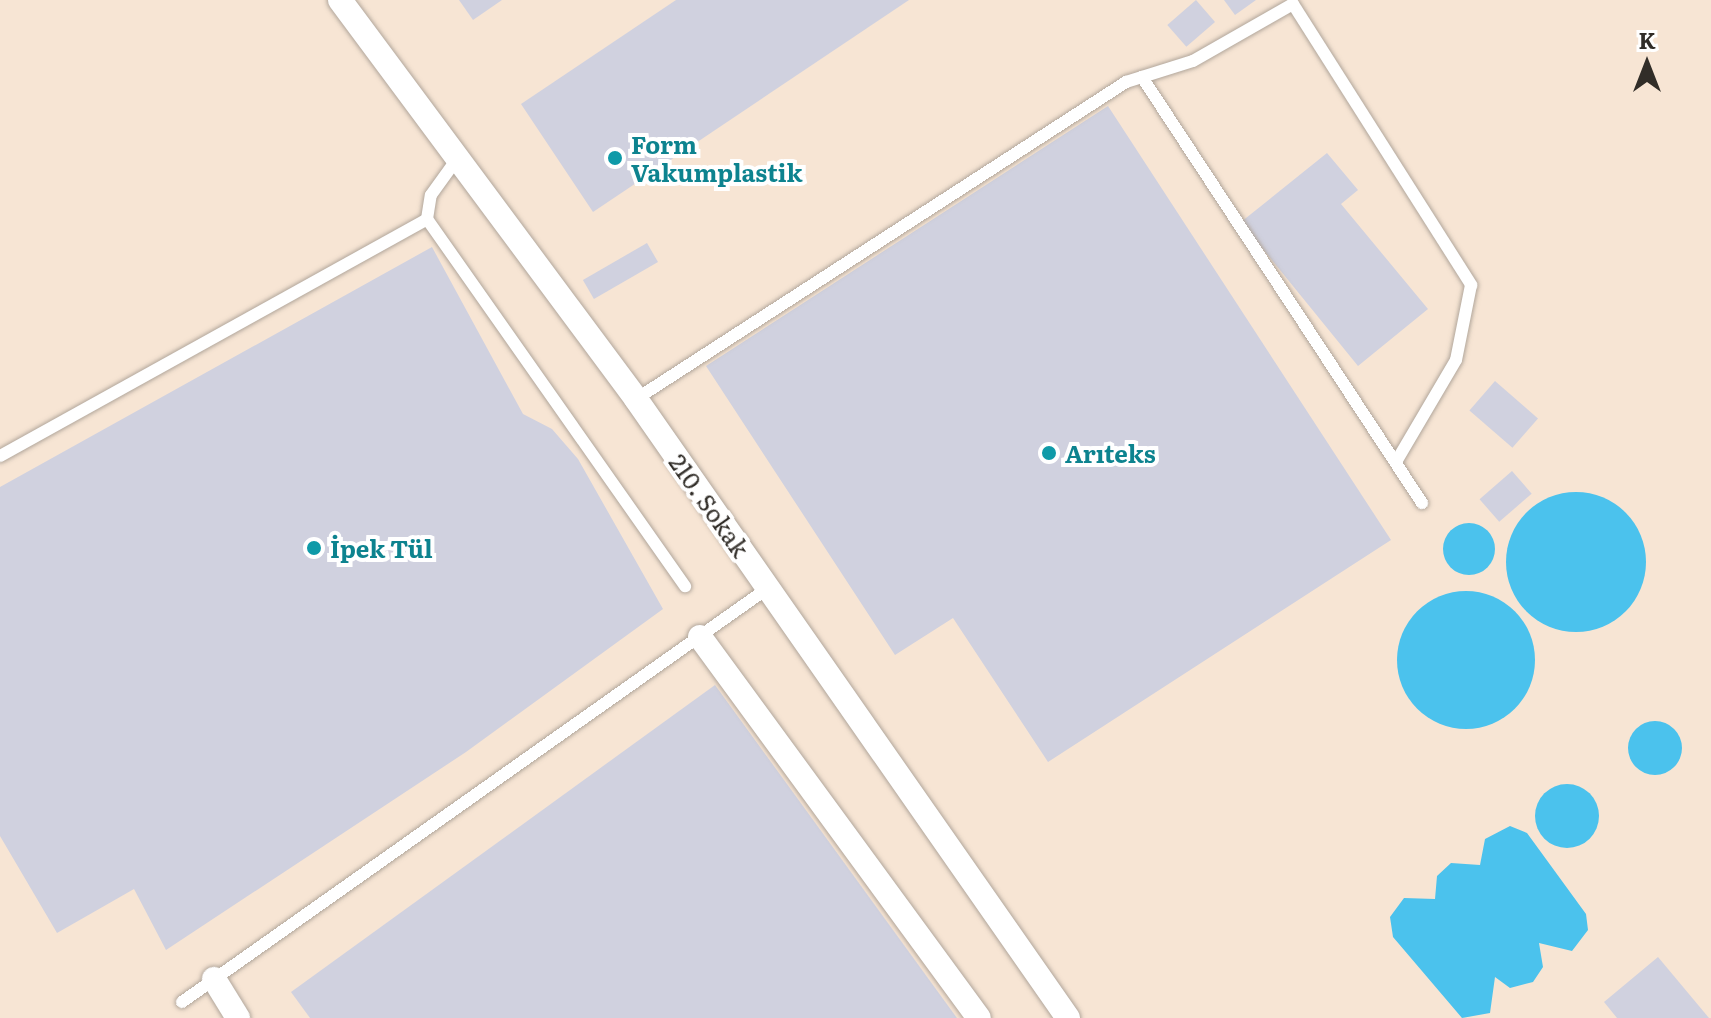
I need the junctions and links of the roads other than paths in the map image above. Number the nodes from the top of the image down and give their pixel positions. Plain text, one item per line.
1 (340, 0) edge
2 (1142, 77) junction
3 (457, 159) junction
4 (427, 219) junction
5 (636, 399) junction
6 (0, 456) edge
7 (1397, 460) junction
8 (1422, 503) dead end
9 (685, 586) dead end
10 (768, 588) junction
11 (700, 637) junction
12 (214, 979) junction
13 (182, 1002) dead end
14 (238, 1018) edge
15 (979, 1018) edge
16 (1068, 1018) edge

1 - 3 street, 210. Sokak
2 - 5 lane
2 - 7 lane
2 - 7 lane
3 - 4 lane
3 - 5 street, 210. Sokak
4 - 6 lane
4 - 9 lane
5 - 10 street, 210. Sokak
7 - 8 lane
10 - 11 lane
10 - 16 street, 210. Sokak
11 - 12 lane
11 - 15 street
12 - 13 lane
12 - 14 street

